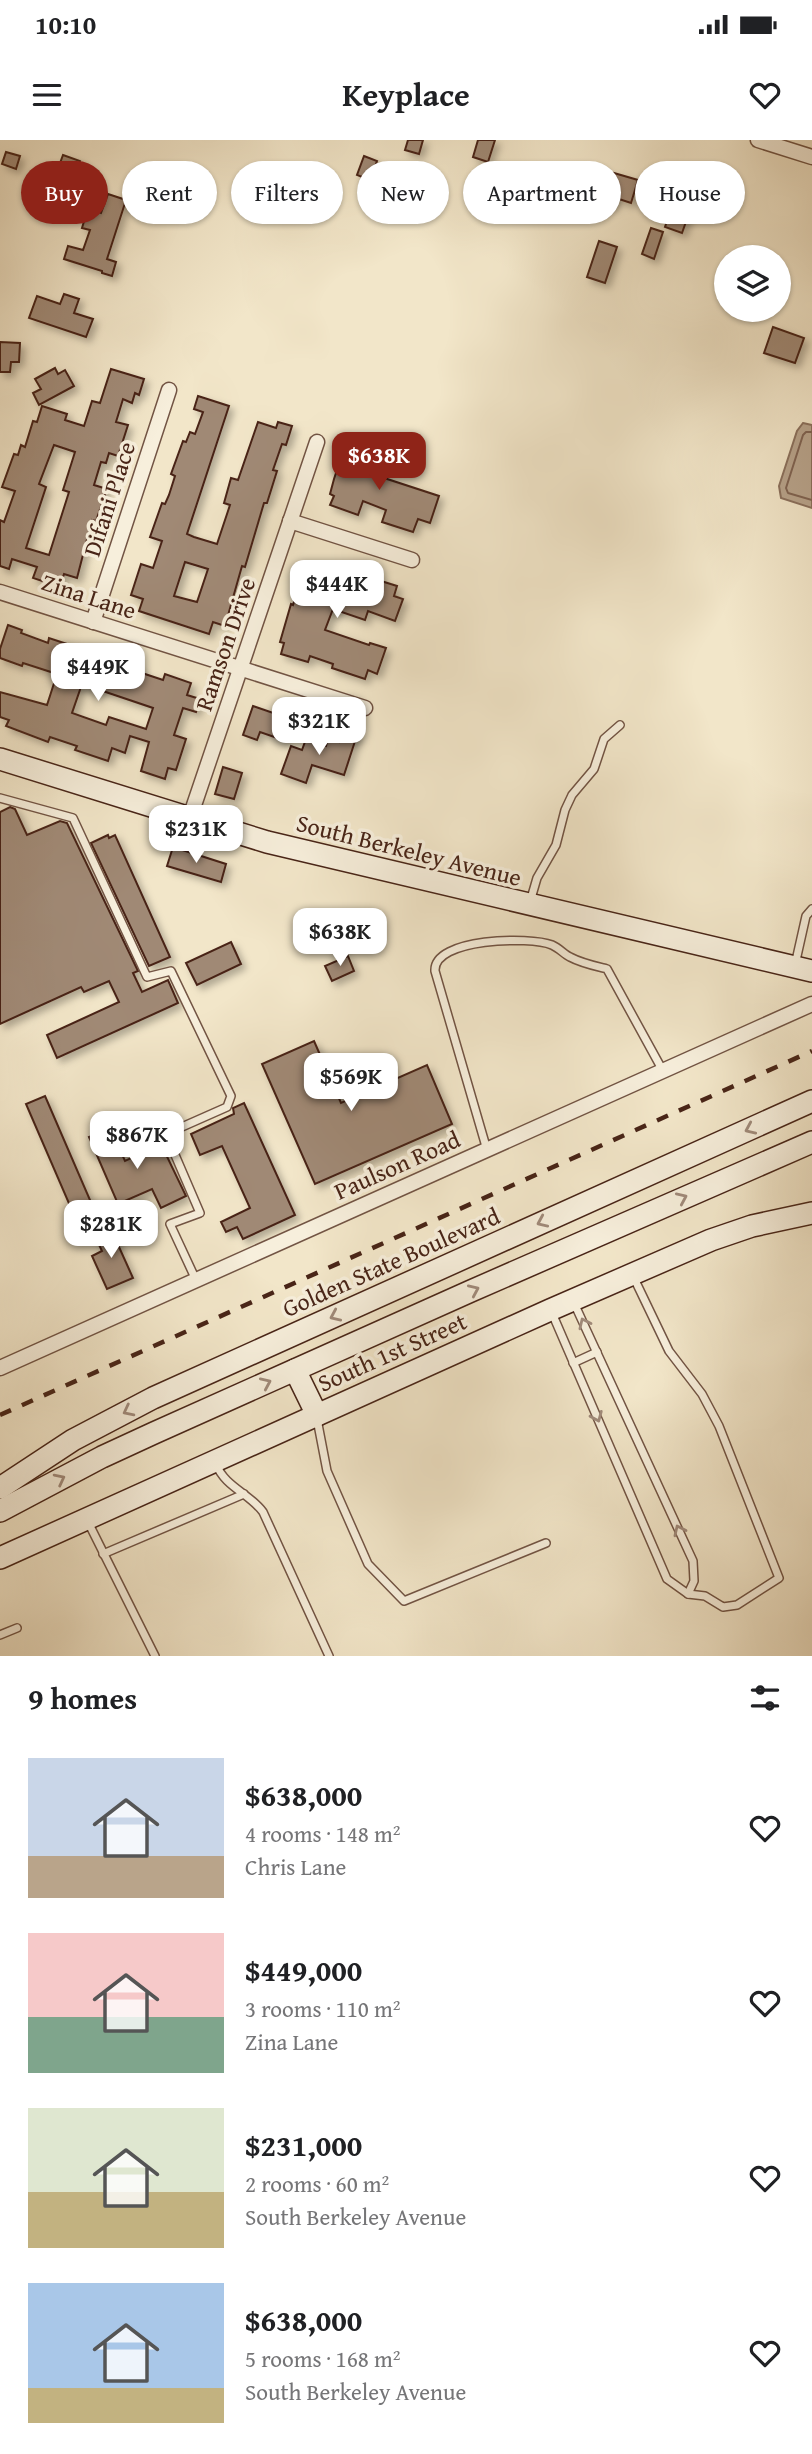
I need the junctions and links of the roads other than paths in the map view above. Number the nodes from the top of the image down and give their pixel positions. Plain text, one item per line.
1 (758, 140) edge
2 (812, 157) edge
3 (169, 390) dead end
4 (317, 442) dead end
5 (290, 521) junction
6 (412, 560) dead end
7 (0, 592) edge
8 (93, 622) junction
9 (240, 668) junction
10 (365, 708) dead end
11 (620, 725) dead end
12 (0, 759) edge
13 (0, 798) edge
14 (190, 820) junction
15 (528, 906) junction
16 (812, 909) edge
17 (803, 968) edge
18 (812, 1004) edge
19 (663, 1071) junction
20 (812, 1101) edge
21 (812, 1142) edge
22 (487, 1150) junction
23 (812, 1213) edge
24 (632, 1274) junction
25 (196, 1280) junction
26 (573, 1300) junction
27 (550, 1310) junction
28 (597, 1352) junction
29 (573, 1363) junction
30 (0, 1368) edge
31 (295, 1370) junction
32 (317, 1415) junction
33 (215, 1461) junction
34 (0, 1488) edge
35 (244, 1494) junction
36 (0, 1511) edge
37 (87, 1519) junction
38 (545, 1543) dead end
39 (103, 1554) junction
40 (0, 1558) edge
41 (688, 1594) junction
42 (17, 1628) dead end
43 (0, 1634) edge
44 (155, 1656) edge
45 (329, 1656) edge

1 - 2 street
3 - 8 street, Difani Place
4 - 5 street, Ramson Drive
5 - 6 street
5 - 9 street, Ramson Drive
7 - 8 street, Zina Lane
8 - 9 street, Zina Lane
9 - 10 street, Zina Lane
9 - 14 street, Ramson Drive
11 - 15 lane
12 - 14 main road, South Berkeley Avenue
13 - 25 lane
14 - 15 main road, South Berkeley Avenue
15 - 17 main road, South Berkeley Avenue
16 - 17 lane
18 - 19 street, Paulson Road
19 - 22 street, Paulson Road
19 - 22 lane
20 -> 34 main road, Golden State Boulevard
31 -> 21 main road
22 - 25 street, Paulson Road
23 - 24 main road, South 1st Street
24 - 26 main road, South 1st Street
24 - 41 lane
25 - 30 street, Paulson Road
26 - 27 main road, South 1st Street
28 -> 26 lane
27 - 29 lane
27 - 32 main road, South 1st Street
28 - 29 lane
41 -> 28 lane
29 -> 41 lane
31 - 32 main road
36 -> 31 main road
32 - 33 main road, South 1st Street
32 - 38 lane
33 - 35 lane
33 - 37 main road, South 1st Street
35 - 39 lane
35 - 45 lane
37 - 39 lane
37 - 40 main road, South 1st Street
39 - 44 lane
42 - 43 lane

